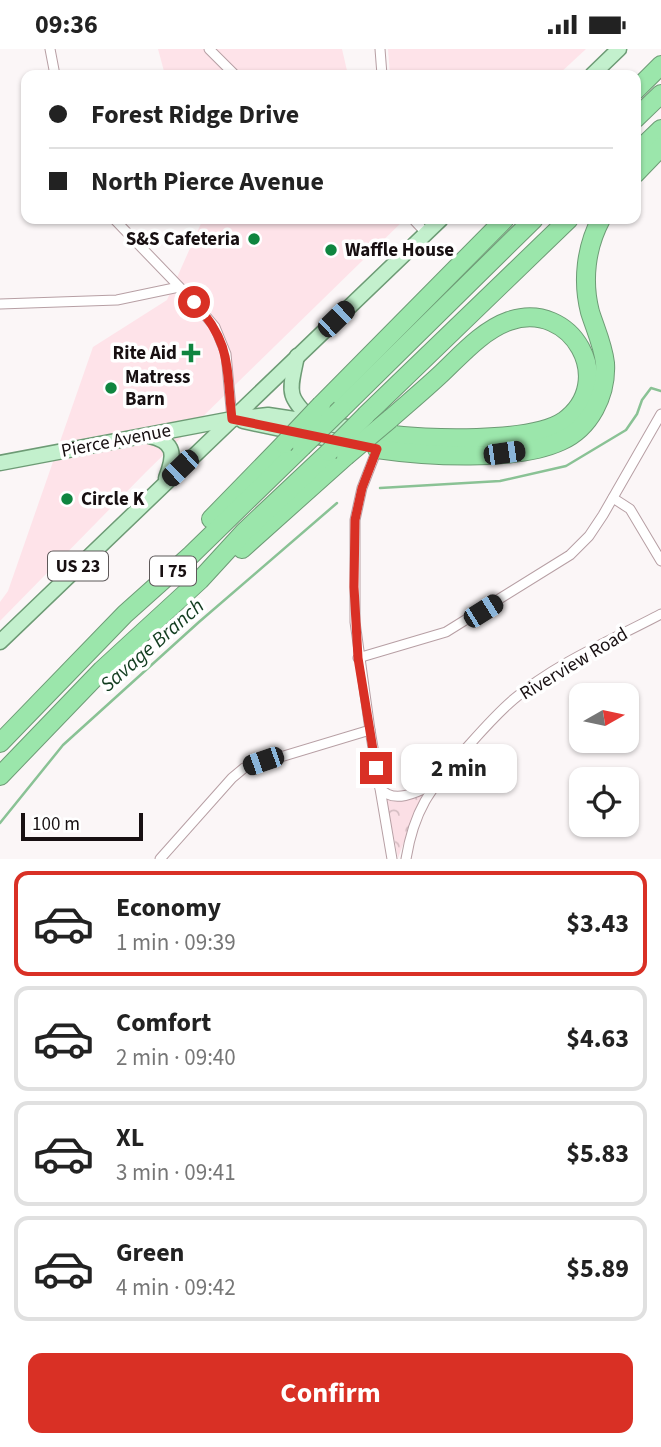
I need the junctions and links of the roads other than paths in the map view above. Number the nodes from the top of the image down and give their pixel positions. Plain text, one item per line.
1 (50, 49) edge
2 (209, 49) edge
3 (380, 49) edge
4 (619, 49) edge
5 (661, 65) edge
6 (54, 70) edge
7 (230, 70) edge
8 (382, 70) edge
9 (597, 70) edge
10 (641, 85) edge
11 (661, 94) edge
12 (641, 113) edge
13 (661, 129) edge
14 (661, 147) edge
15 (641, 148) edge
16 (641, 168) edge
17 (119, 224) edge
18 (418, 224) edge
19 (436, 224) edge
20 (500, 224) edge
21 (529, 224) edge
22 (564, 224) edge
23 (598, 224) edge
24 (426, 233) junction
25 (179, 287) junction
26 (0, 304) edge
27 (298, 355) junction
28 (318, 413) junction
29 (661, 414) edge
30 (232, 419) junction
31 (384, 434) junction
32 (148, 435) junction
33 (338, 454) junction
34 (0, 463) edge
35 (163, 485) junction
36 (613, 498) junction
37 (661, 561) edge
38 (125, 614) junction
39 (661, 614) edge
40 (0, 642) edge
41 (358, 658) junction
42 (369, 730) junction
43 (0, 743) edge
44 (0, 776) edge
45 (435, 784) junction
46 (379, 786) junction
47 (160, 859) edge
48 (392, 859) edge
49 (407, 859) edge

1 - 6 street
2 - 7 street
3 - 8 street
4 - 9 main road
5 - 10 highway
11 - 12 highway
13 - 15 highway
14 - 16 highway
17 - 25 street
18 - 24 street
19 - 24 main road, US 23
20 - 28 highway
21 - 38 highway, I 75, bridge
22 - 33 highway, I 75, bridge
23 - 31 highway
24 - 27 main road, US 23
25 - 26 street
25 - 30 street
27 - 28 main road
27 - 30 main road, US 23
28 - 30 main road, Pierce Avenue
28 - 31 main road, Pierce Avenue
28 - 38 highway, bridge
29 - 36 street
30 - 31 main road, Pierce Avenue
30 - 32 main road, Pierce Avenue
30 - 35 main road, US 23
31 - 31 highway
31 - 33 highway, bridge
31 - 41 street
32 - 34 main road, Pierce Avenue
32 - 35 main road
33 - 44 highway, I 75
35 - 40 main road, US 23
36 - 37 street
36 - 41 street
38 - 43 highway, I 75
39 - 45 street, Riverview Road
41 - 42 street
42 - 46 street
42 - 47 street
45 - 46 street, Riverview Road
45 - 49 street, Riverview Road
46 - 48 street

